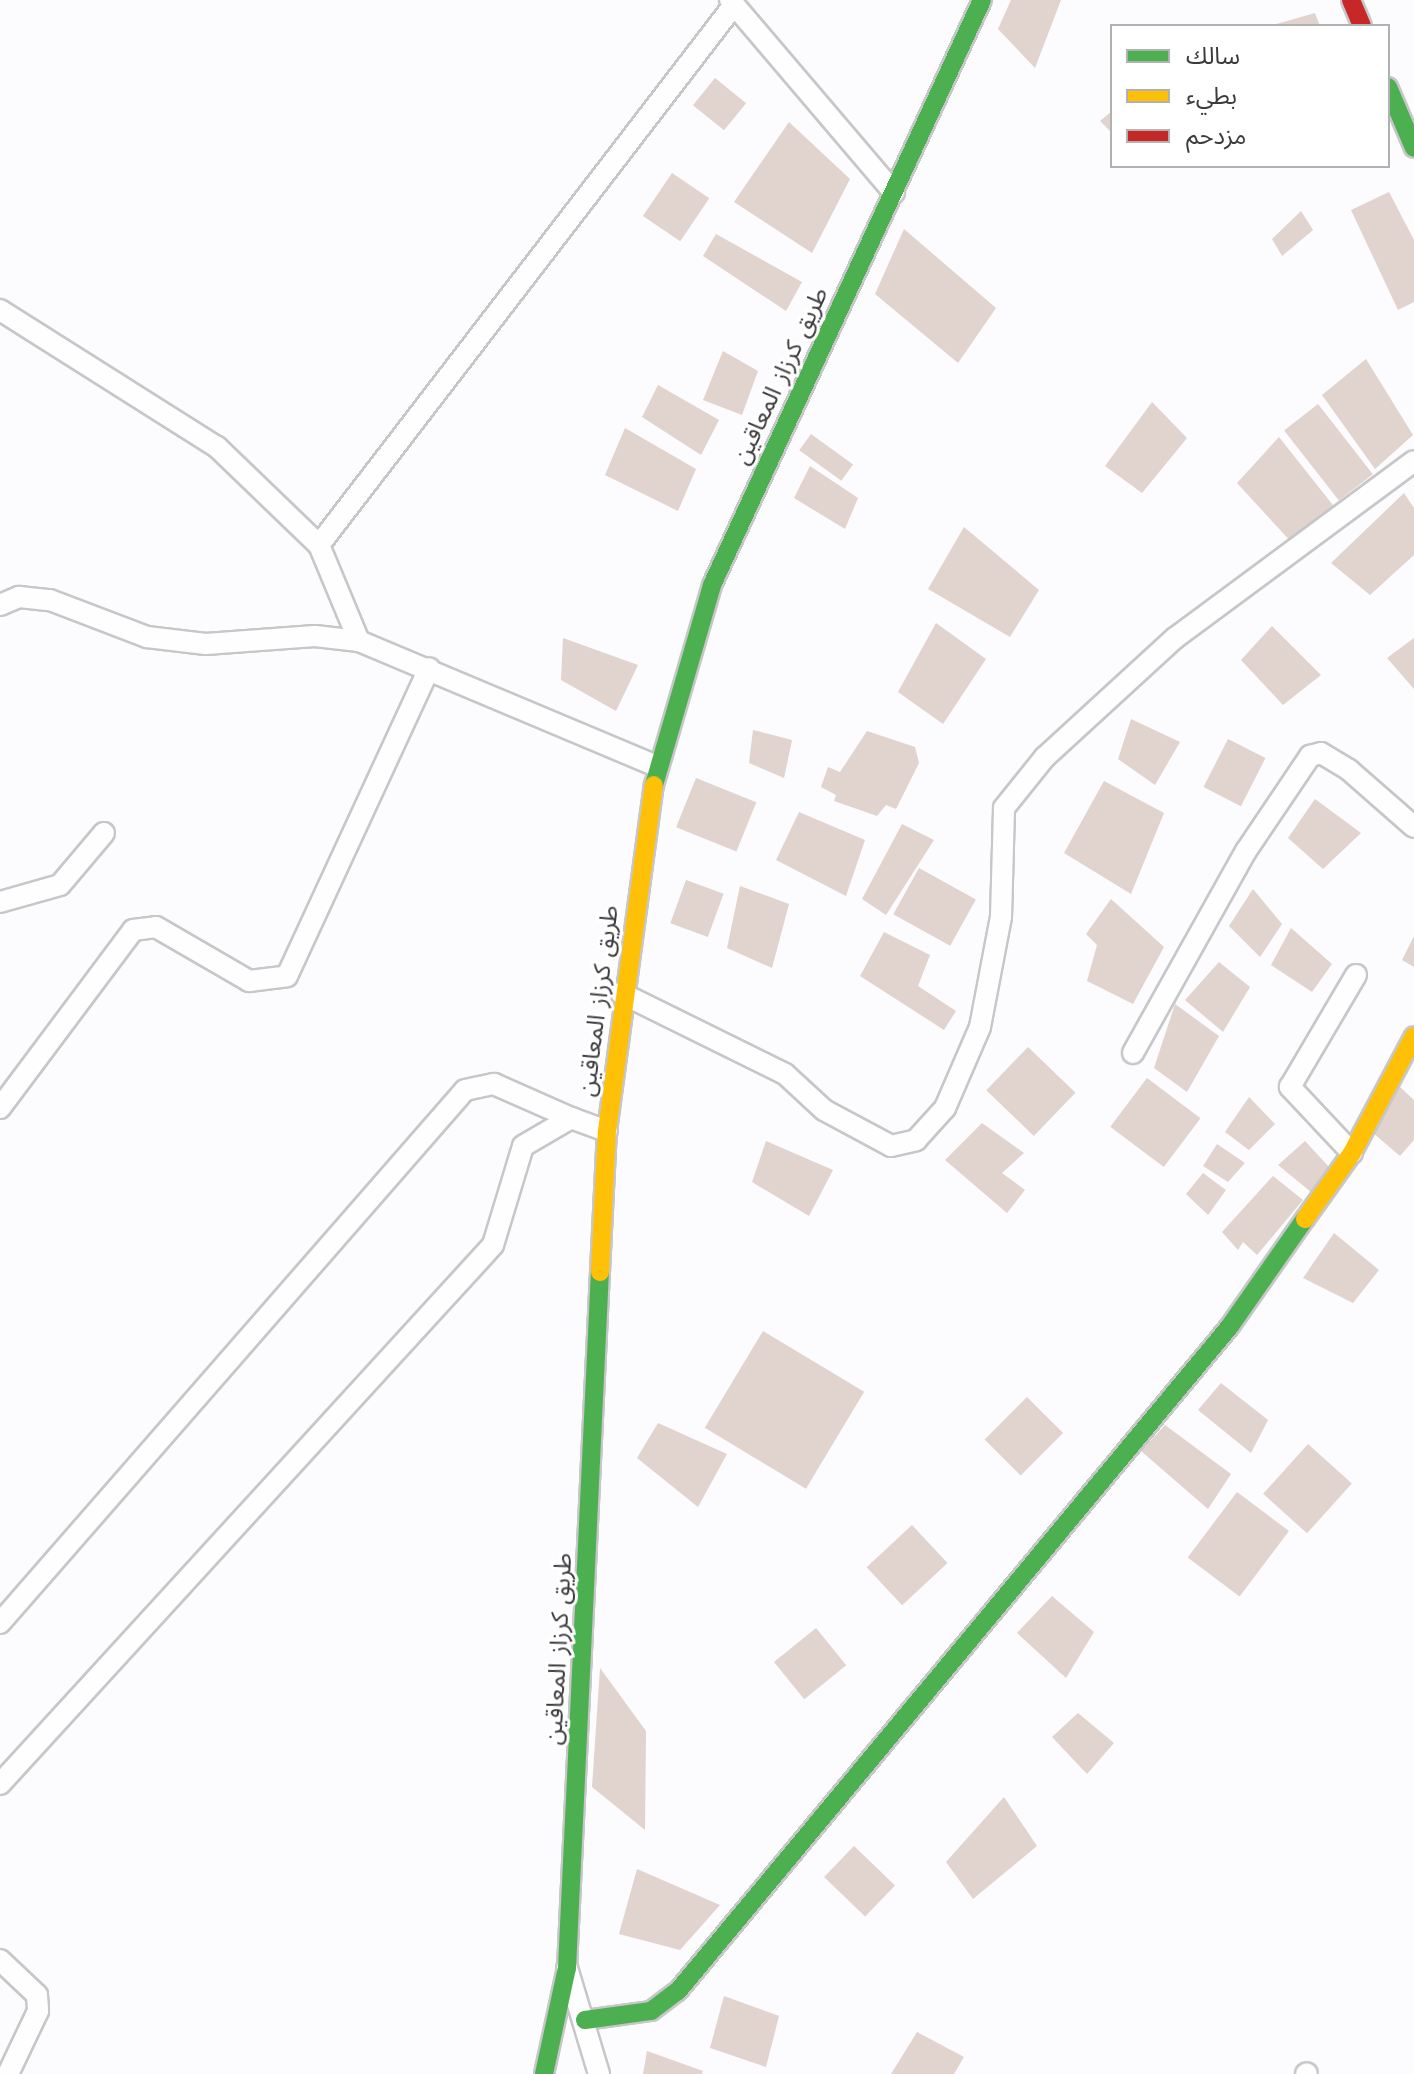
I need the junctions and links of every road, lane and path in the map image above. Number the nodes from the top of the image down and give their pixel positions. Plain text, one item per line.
1 (982, 0) edge
2 (1351, 0) edge
3 (732, 3) edge
4 (1361, 24) edge
5 (1390, 92) edge
6 (1414, 148) edge
7 (894, 193) junction
8 (0, 310) edge
9 (1414, 461) edge
10 (319, 545) junction
11 (0, 605) edge
12 (359, 641) junction
13 (429, 668) junction
14 (657, 766) junction
15 (1414, 827) edge
16 (104, 833) dead end
17 (0, 902) edge
18 (1356, 975) dead end
19 (621, 993) junction
20 (1414, 1036) edge
21 (1133, 1053) dead end
22 (0, 1108) edge
23 (571, 1118) junction
24 (607, 1131) junction
25 (1352, 1153) junction
26 (0, 1623) edge
27 (0, 1784) edge
28 (0, 1960) edge
29 (567, 1968) junction
30 (585, 2020) junction
31 (8, 2074) edge
32 (544, 2074) edge
33 (599, 2074) edge

1 - 7 street, طريق كرزاز المعاقين
2 - 4 street
3 - 7 street
3 - 10 street
5 - 6 street
7 - 14 street, طريق كرزاز المعاقين
8 - 10 street
9 - 19 street
10 - 12 street
11 - 12 street
12 - 13 street
13 - 14 street
13 - 22 street
14 - 19 street, طريق كرزاز المعاقين
15 - 21 street
16 - 17 street
18 - 25 street
19 - 24 street, طريق كرزاز المعاقين
20 - 25 street
23 - 24 street
23 - 26 street
23 - 27 street
24 - 29 street, طريق كرزاز المعاقين
25 - 30 street
28 - 31 street
29 - 30 street
29 - 32 street, طريق كرزاز المعاقين
30 - 33 street

